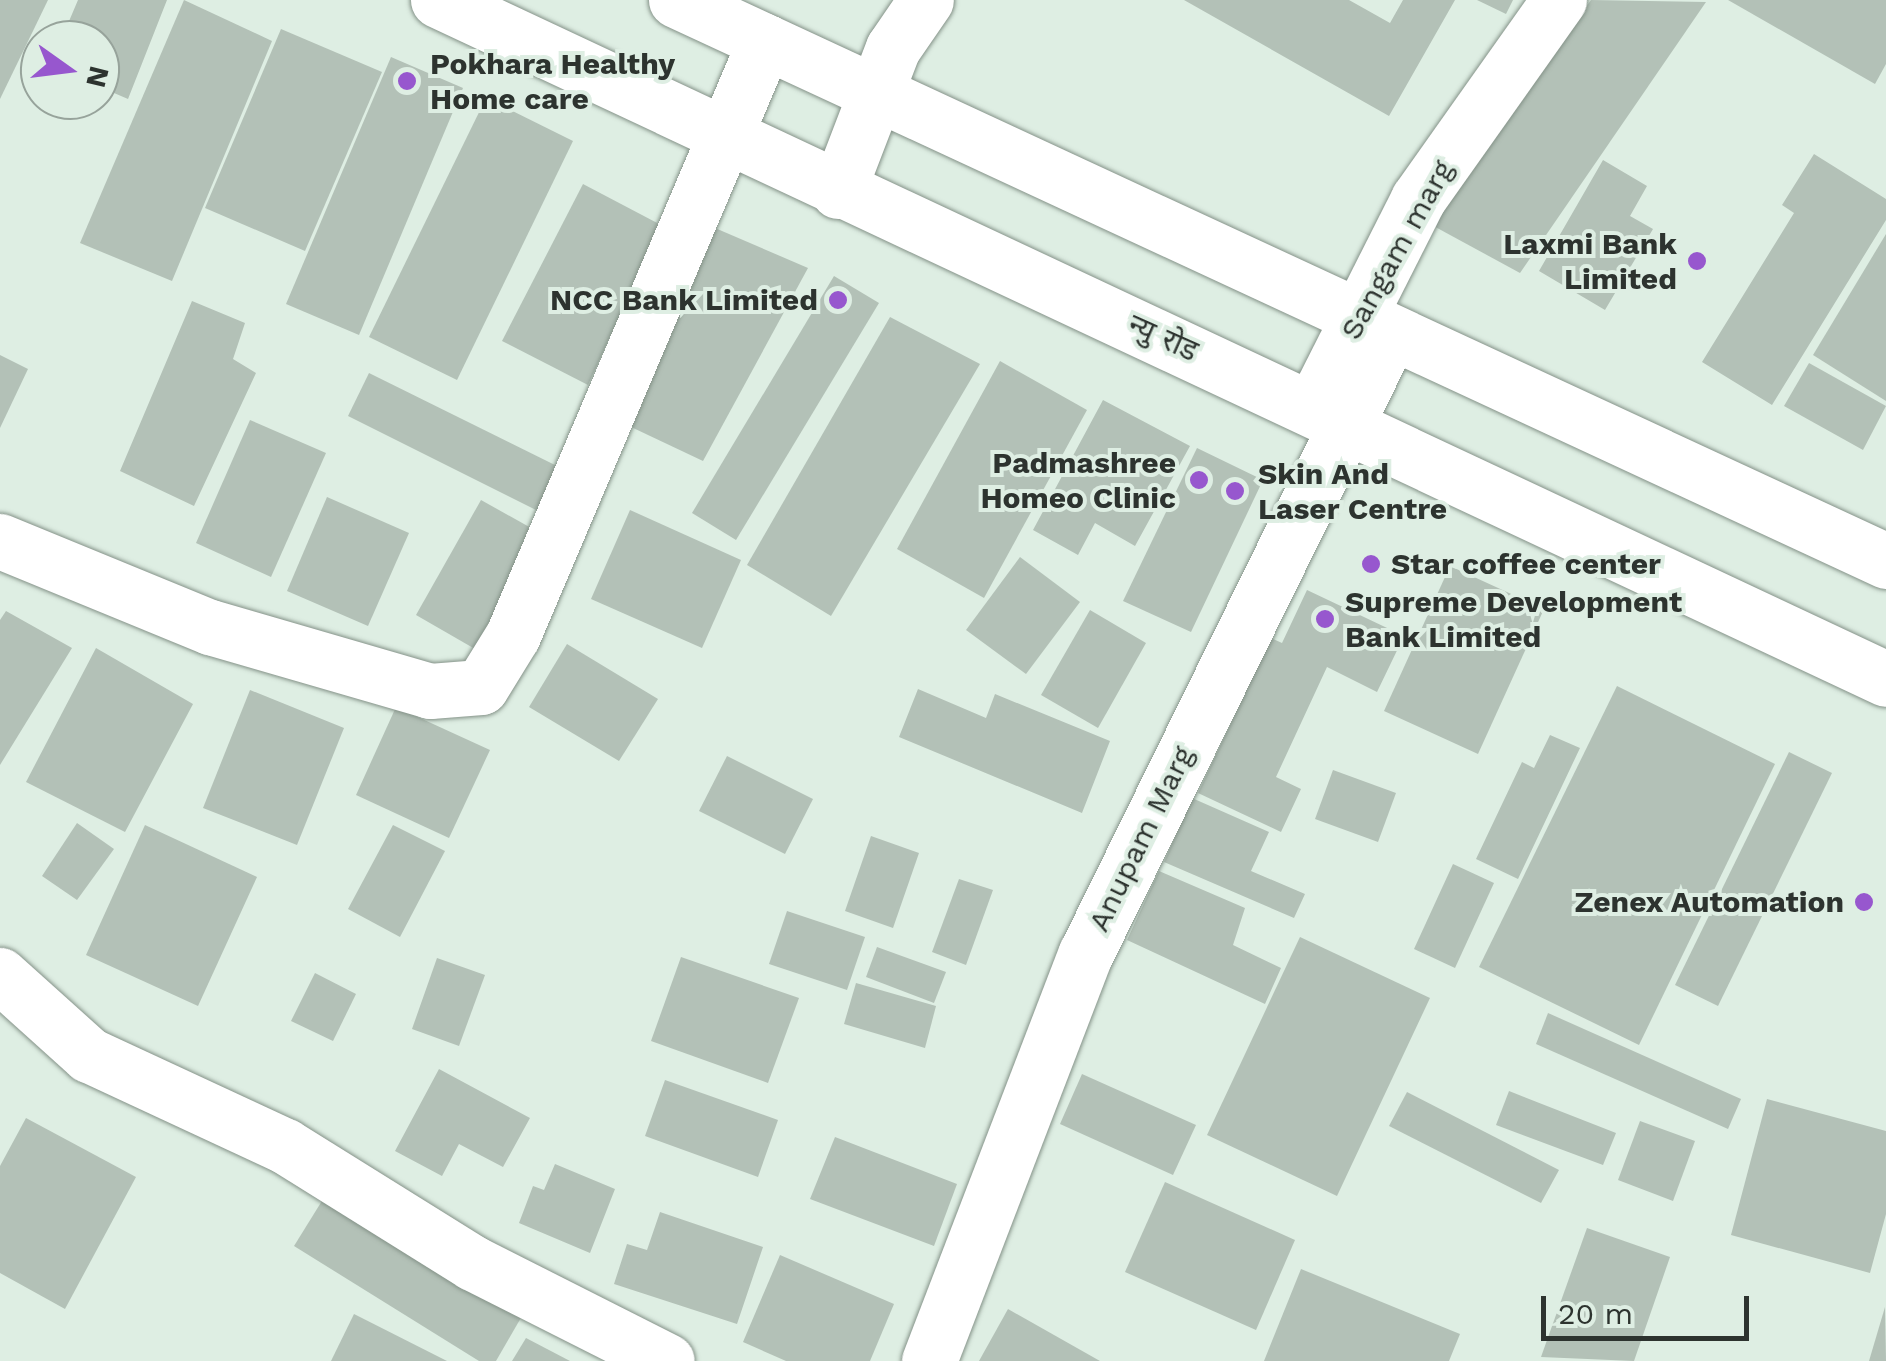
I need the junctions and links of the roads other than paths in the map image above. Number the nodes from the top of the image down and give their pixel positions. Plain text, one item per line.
1 (438, 0) edge
2 (676, 0) edge
3 (926, 0) edge
4 (1559, 0) edge
5 (765, 42) junction
6 (874, 92) junction
7 (725, 136) junction
8 (838, 191) junction
9 (1375, 324) junction
10 (1329, 417) junction
11 (0, 541) edge
12 (1886, 560) edge
13 (1886, 679) edge
14 (0, 975) edge
15 (667, 1361) edge
16 (929, 1361) edge

1 - 7 main road, न्यु रोड
2 - 5 main road
3 - 6 main road
4 - 9 main road, Sangam marg
5 - 6 main road
5 - 7 main road
6 - 8 main road
6 - 9 main road
7 - 8 main road, न्यु रोड
7 - 11 main road
8 - 10 main road, न्यु रोड
9 - 10 main road, Anupam Marg
9 - 12 main road
10 - 13 main road, न्यु रोड
10 - 16 main road, Anupam Marg
14 - 15 main road

